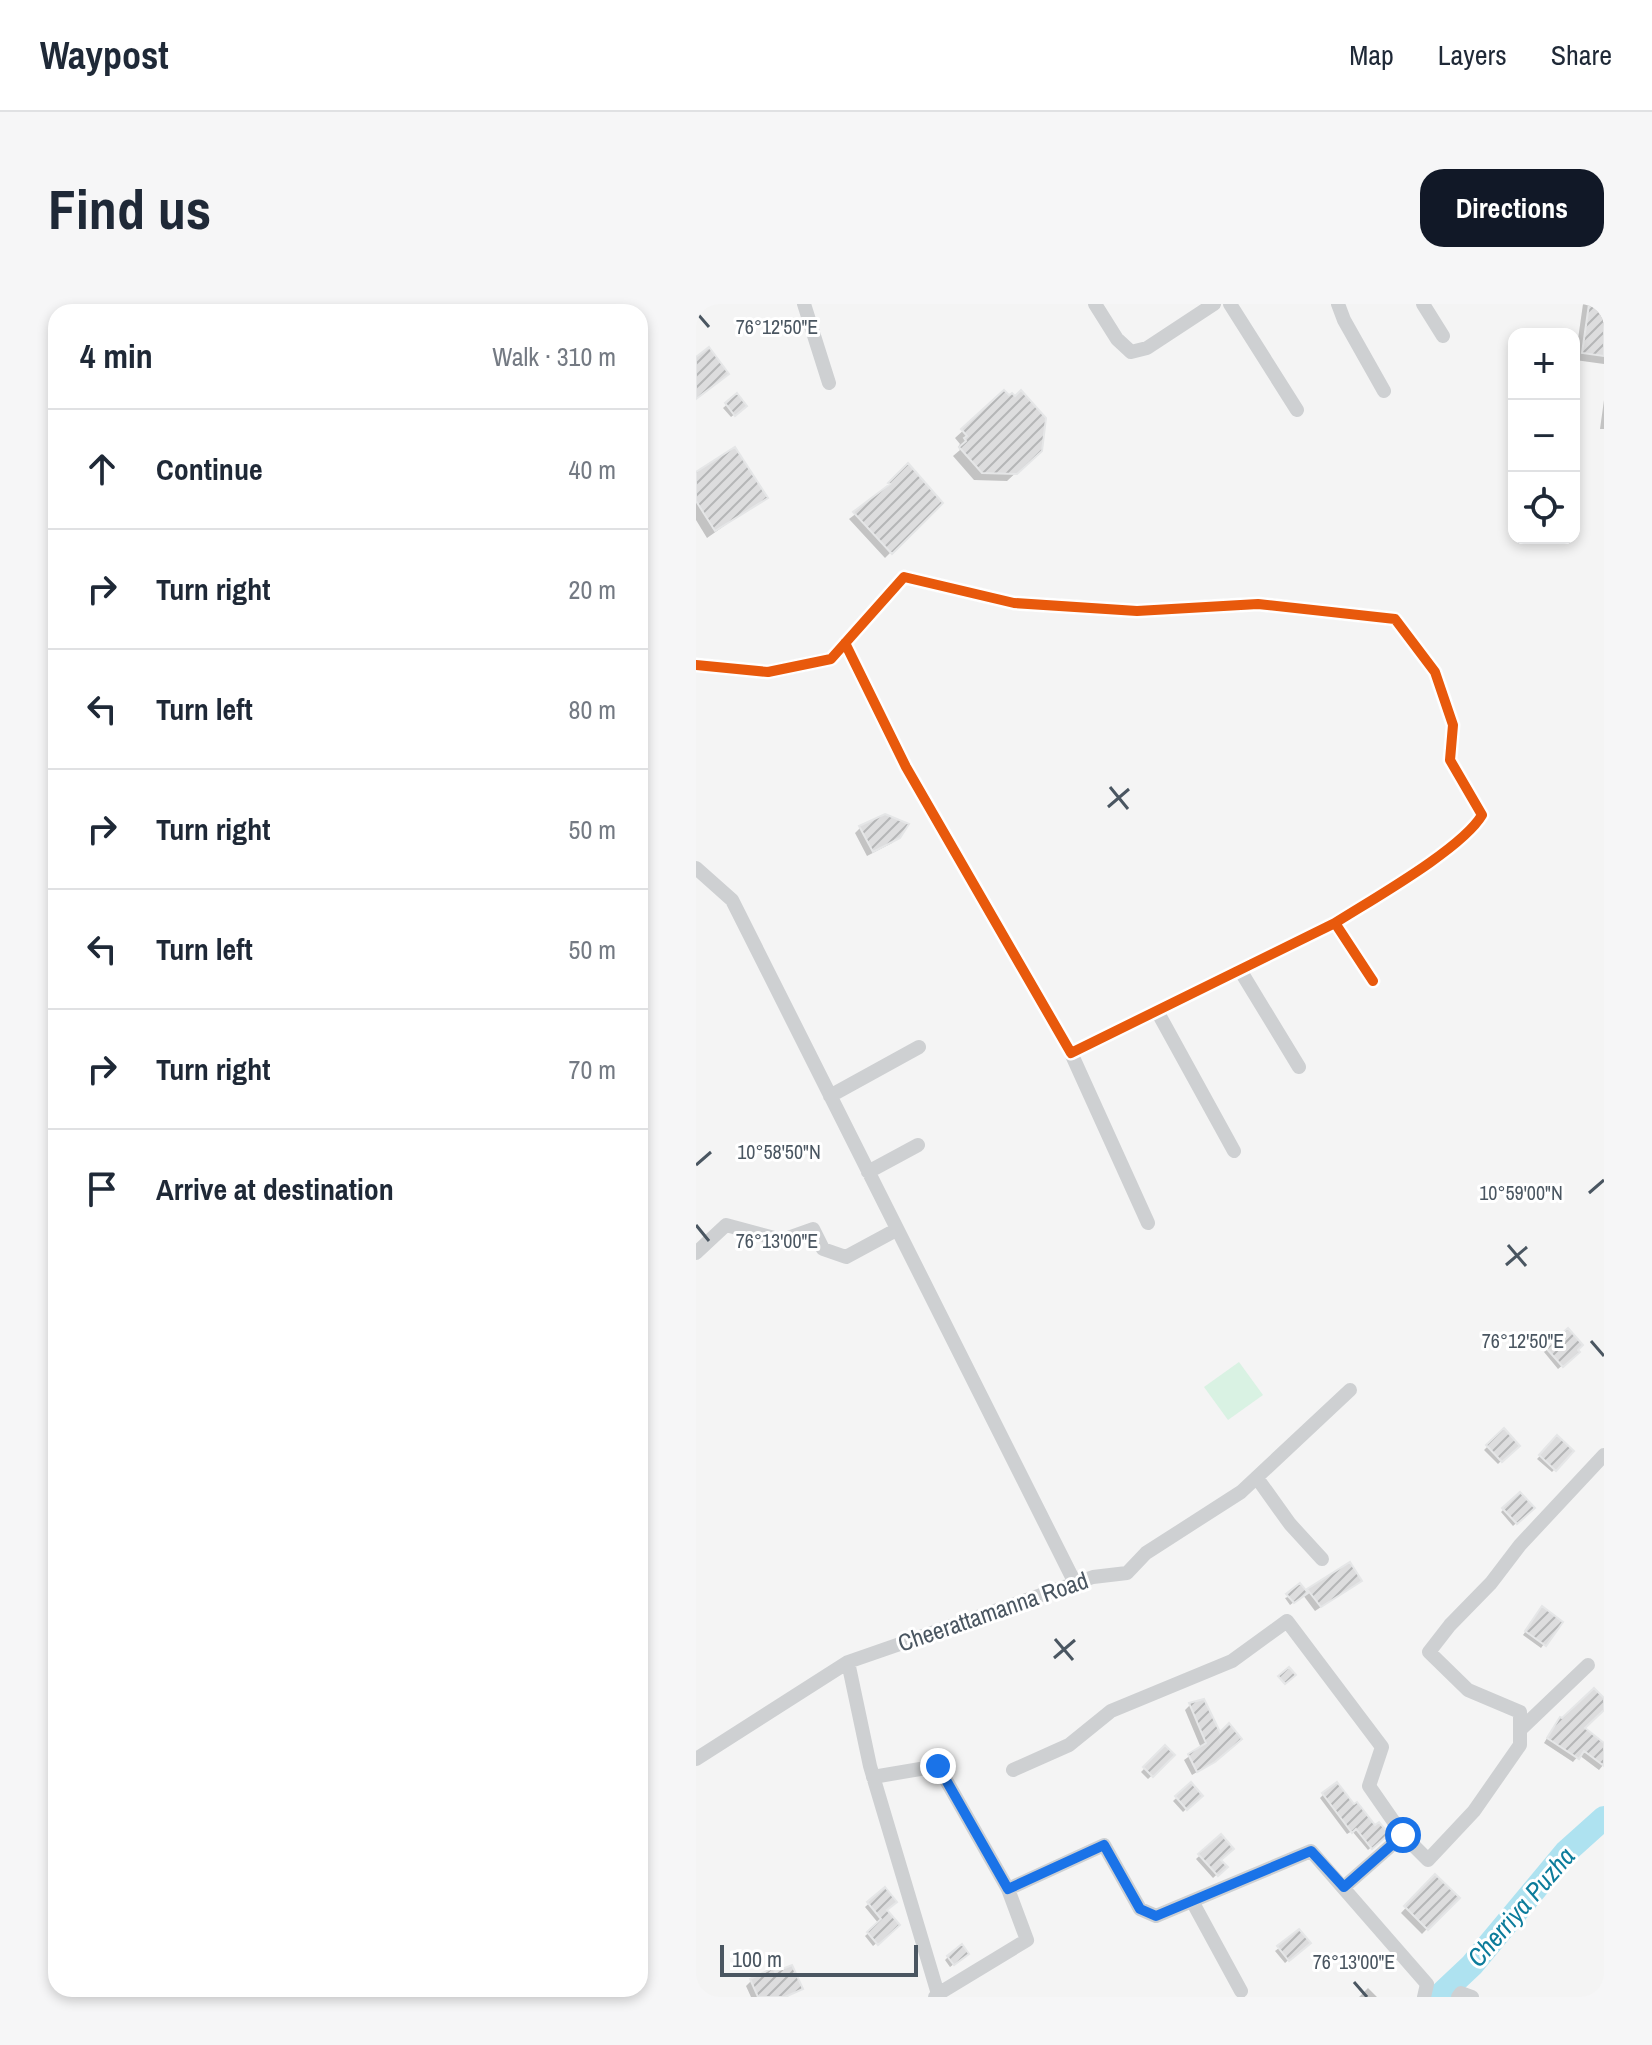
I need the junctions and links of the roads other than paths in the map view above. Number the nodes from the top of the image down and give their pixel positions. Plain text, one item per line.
1 (804, 304) edge
2 (1095, 304) edge
3 (1214, 304) edge
4 (1230, 304) edge
5 (1338, 304) edge
6 (1423, 304) edge
7 (1443, 336) dead end
8 (829, 383) dead end
9 (1384, 391) dead end
10 (1297, 410) dead end
11 (845, 643) junction
12 (696, 665) edge
13 (696, 868) edge
14 (1335, 923) junction
15 (1240, 970) junction
16 (1373, 981) dead end
17 (1157, 1011) junction
18 (919, 1047) dead end
19 (1071, 1053) junction
20 (1299, 1067) dead end
21 (830, 1096) junction
22 (918, 1145) dead end
23 (1234, 1151) dead end
24 (868, 1172) junction
25 (1148, 1223) dead end
26 (896, 1230) junction
27 (696, 1253) edge
28 (1350, 1390) dead end
29 (1604, 1455) edge
30 (1257, 1478) junction
31 (1322, 1559) dead end
32 (1075, 1583) junction
33 (848, 1662) junction
34 (1588, 1665) dead end
35 (1520, 1730) junction
36 (696, 1759) edge
37 (1013, 1770) dead end
38 (873, 1777) junction
39 (1403, 1835) junction
40 (1344, 1887) junction
41 (1008, 1889) junction
42 (1192, 1901) junction
43 (1241, 1991) dead end
44 (936, 1996) edge
45 (1424, 1997) edge
46 (1458, 1997) edge
47 (1472, 1997) edge

1 - 8 street
2 - 3 street
4 - 10 street
5 - 9 street
6 - 7 street
11 - 12 street
11 - 14 street
11 - 19 street
13 - 21 street
14 - 15 street
14 - 16 street
15 - 17 street
15 - 20 street
17 - 19 street
17 - 23 street
18 - 21 street
19 - 25 street
21 - 24 street
22 - 24 street
24 - 26 street
26 - 27 street
26 - 32 street
28 - 30 street, Cheerattamanna Road
29 - 35 street
30 - 31 street
30 - 32 street, Cheerattamanna Road
32 - 33 street, Cheerattamanna Road
33 - 36 street, Cheerattamanna Road
33 - 38 street
34 - 35 street
35 - 39 street
37 - 39 street
38 - 41 street
38 - 44 street
39 - 40 street
40 - 42 street
40 - 45 street
41 - 42 street
41 - 44 street
42 - 43 street
46 - 47 street

